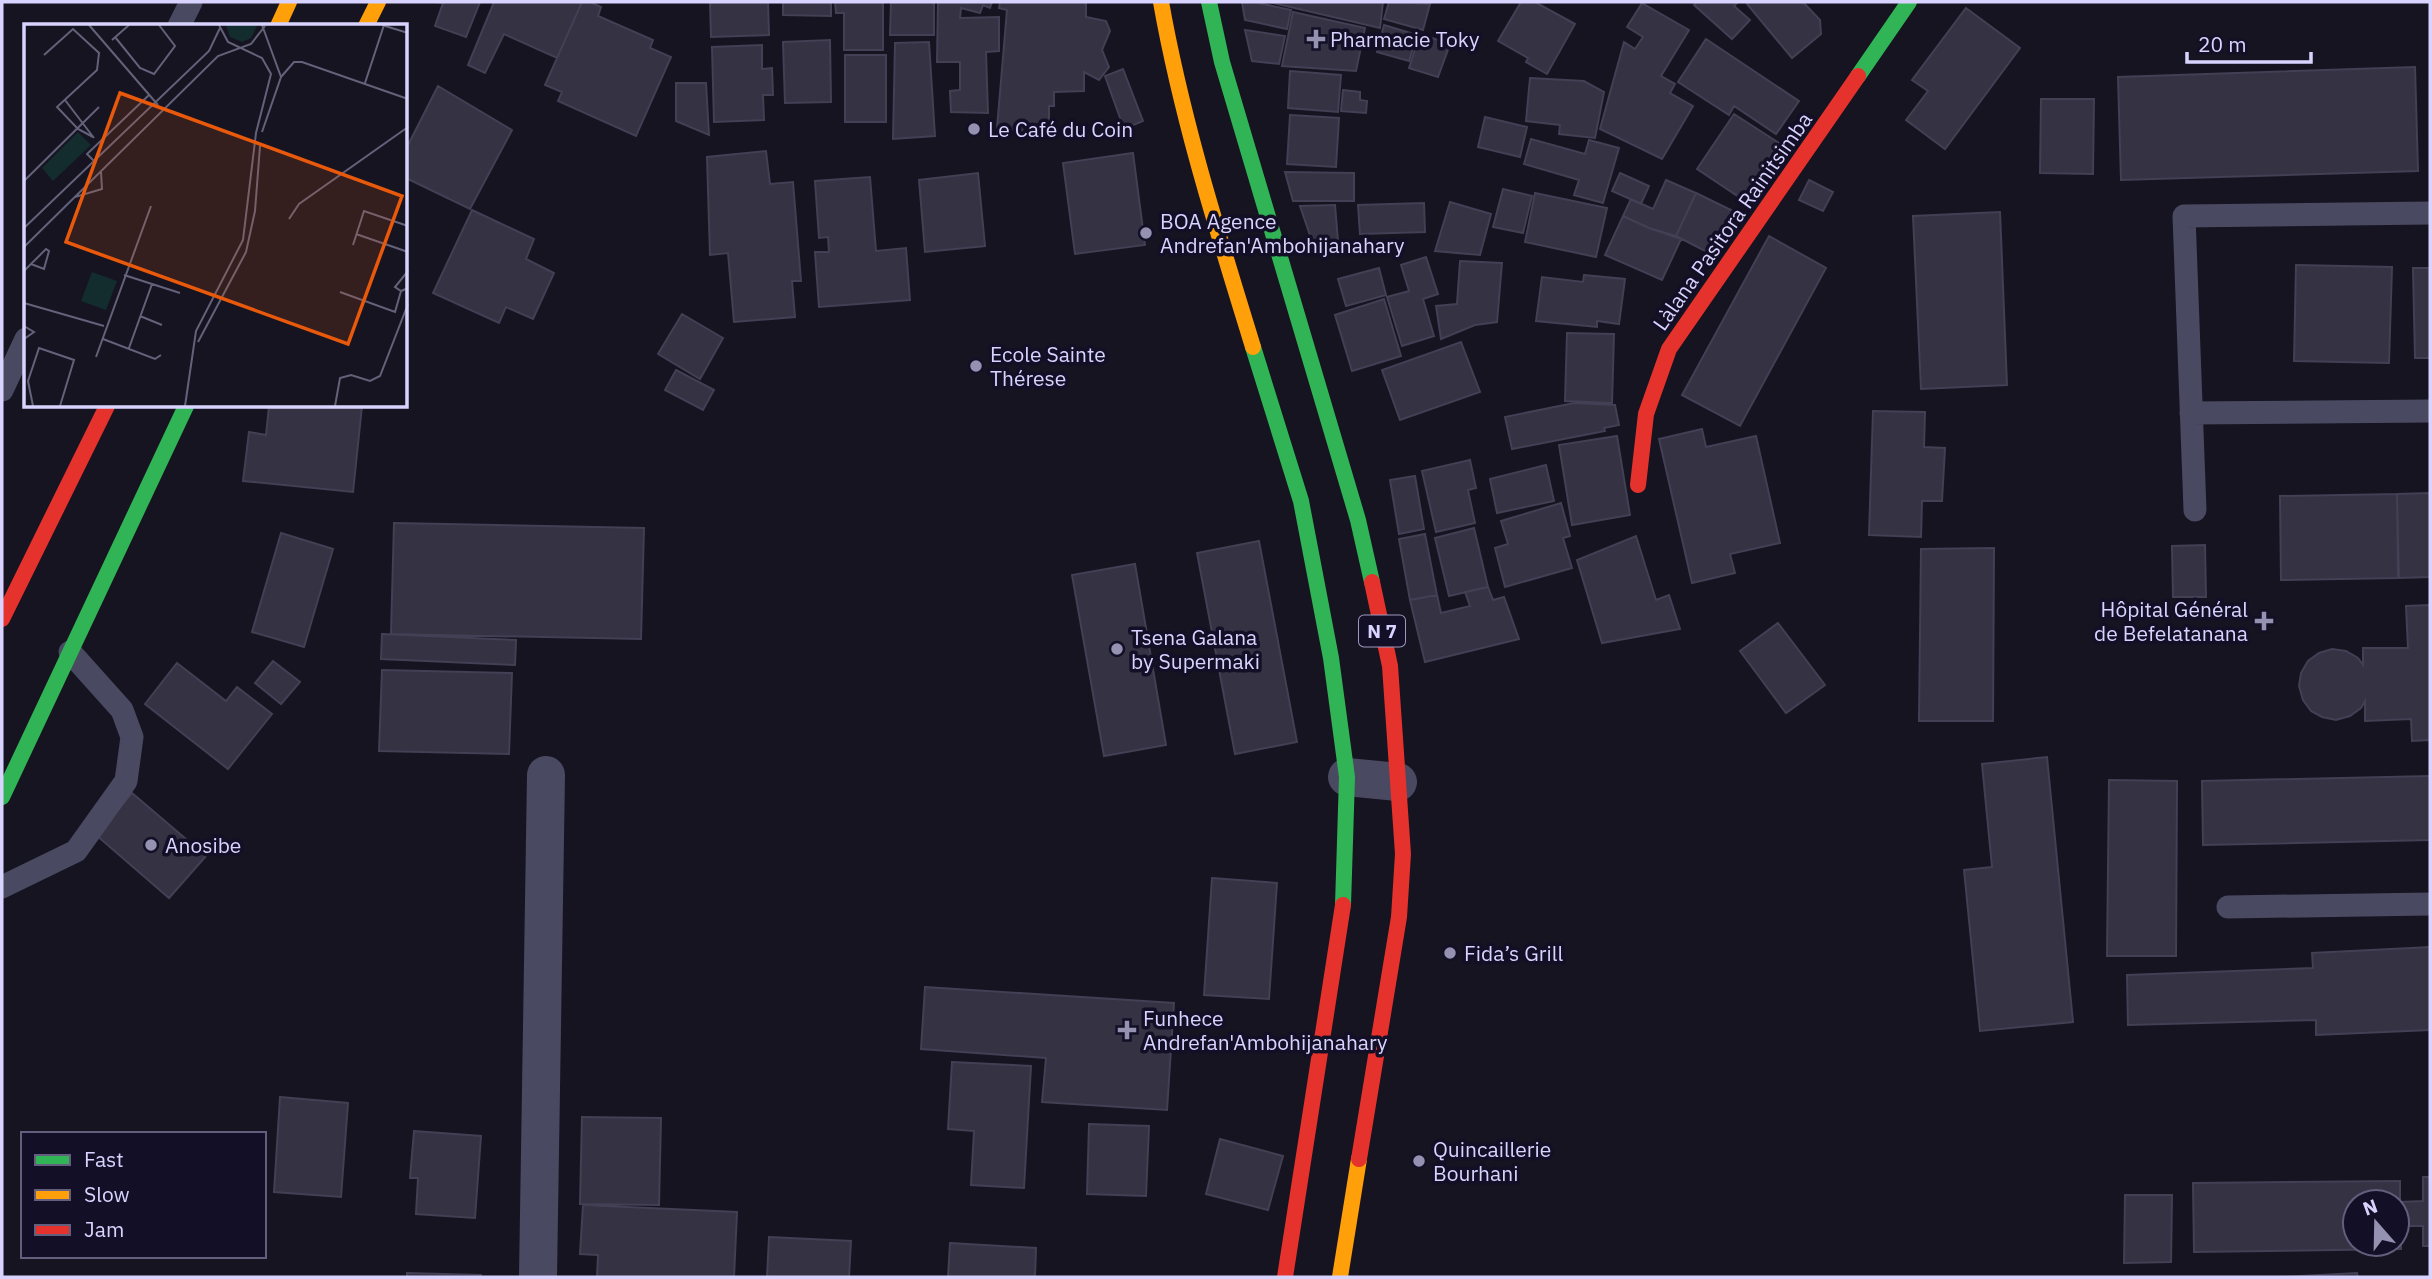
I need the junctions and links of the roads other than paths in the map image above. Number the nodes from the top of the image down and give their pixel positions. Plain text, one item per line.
1 (191, 2) edge
2 (289, 2) edge
3 (1161, 2) edge
4 (1209, 2) edge
5 (1909, 2) edge
6 (180, 24) edge
7 (279, 24) edge
8 (2430, 213) edge
9 (24, 345) edge
10 (2, 390) edge
11 (106, 408) edge
12 (185, 408) edge
13 (2430, 411) edge
14 (2191, 413) junction
15 (1638, 485) dead end
16 (2195, 510) dead end
17 (8, 596) edge
18 (2, 619) edge
19 (70, 652) junction
20 (546, 775) dead end
21 (1347, 777) junction
22 (1398, 782) junction
23 (2, 797) edge
24 (2, 887) edge
25 (2430, 904) edge
26 (2228, 907) dead end
27 (538, 1277) edge
28 (1285, 1277) edge
29 (1340, 1277) edge

1 - 6 lane
2 - 7 main road
3 - 21 main road, N 7
4 - 22 main road, N 7
5 - 15 main road, Làlana Pasitora Rainitsimba
8 - 14 lane
9 - 10 lane
11 - 17 main road
12 - 19 main road
13 - 14 lane
14 - 16 lane
17 - 18 main road
19 - 23 main road
19 - 24 lane
20 - 27 street
21 - 22 street
21 - 28 main road, N 7
22 - 29 main road, N 7
25 - 26 lane

